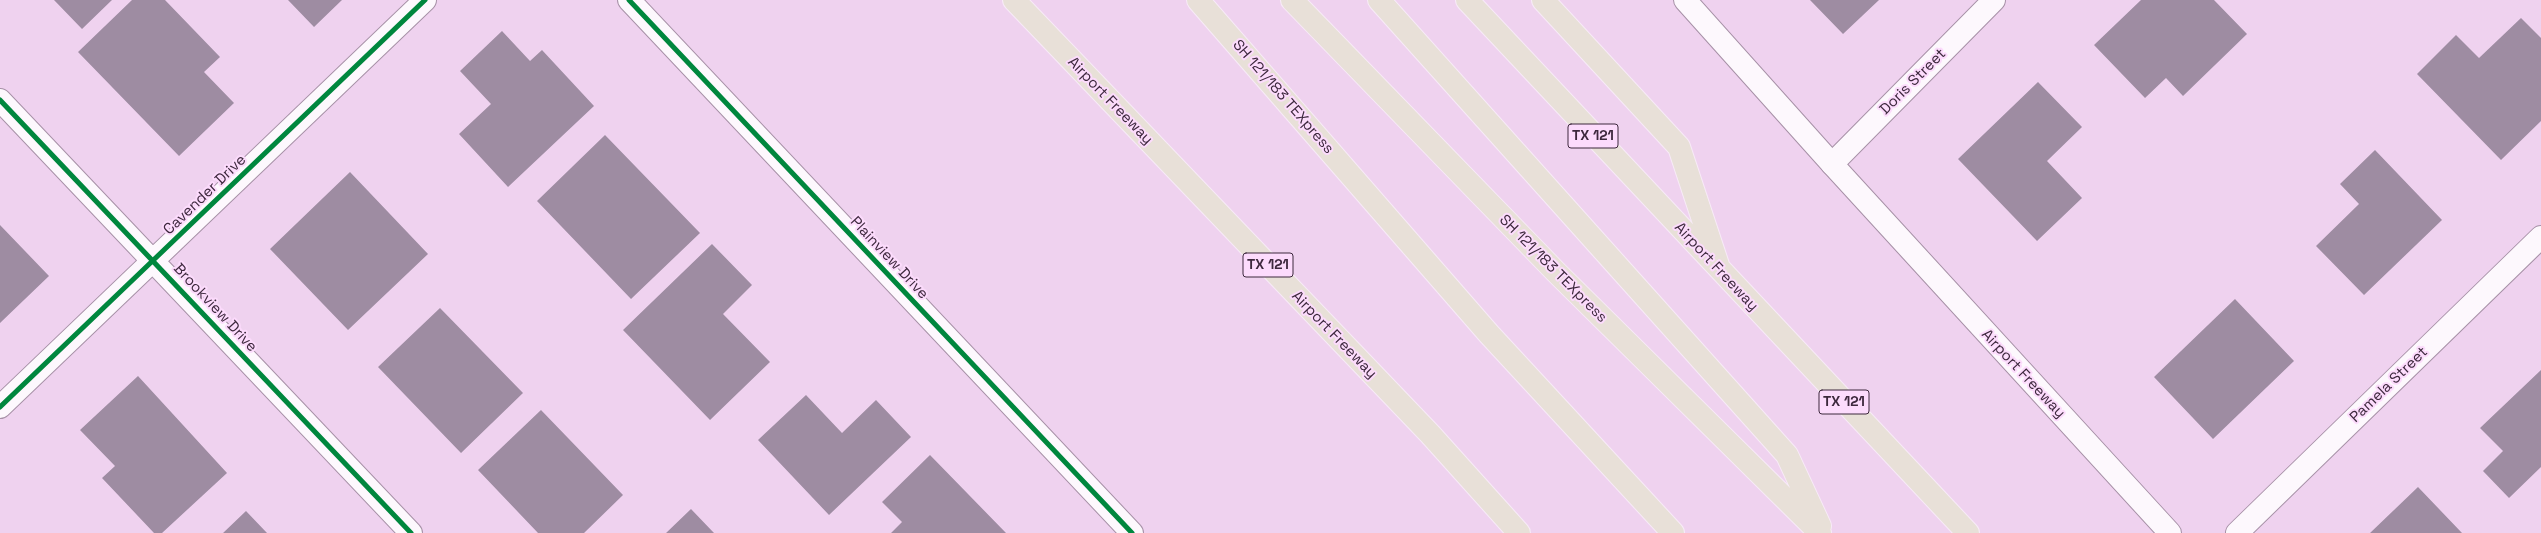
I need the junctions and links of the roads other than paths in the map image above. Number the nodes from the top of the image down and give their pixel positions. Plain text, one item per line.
1 (426, 0) edge
2 (629, 0) edge
3 (1014, 0) edge
4 (1198, 0) edge
5 (1292, 0) edge
6 (1379, 0) edge
7 (1466, 0) edge
8 (1543, 0) edge
9 (1684, 0) edge
10 (1994, 0) edge
11 (0, 100) edge
12 (1832, 164) junction
13 (2541, 237) edge
14 (153, 261) junction
15 (1720, 272) junction
16 (0, 407) edge
17 (411, 533) edge
18 (1132, 533) edge
19 (1519, 533) edge
20 (1672, 533) edge
21 (1820, 533) edge
22 (1823, 533) edge
23 (1968, 533) edge
24 (2170, 533) edge
25 (2237, 533) edge

1 - 14 street, Cavender Drive
2 - 18 street, Plainview Drive
3 - 19 highway, Airport Freeway / TX 121
4 - 20 highway, SH 121/183 TEXpress
5 - 21 highway, SH 121/183 TEXpress
6 - 22 highway
7 - 15 highway, Airport Freeway / TX 121
8 - 15 highway
9 - 12 street, Airport Freeway
10 - 12 street, Doris Street
11 - 14 street, Brookview Drive
12 - 24 street, Airport Freeway
13 - 25 street, Pamela Street
14 - 16 street, Cavender Drive
14 - 17 street, Brookview Drive
15 - 23 highway, Airport Freeway / TX 121

